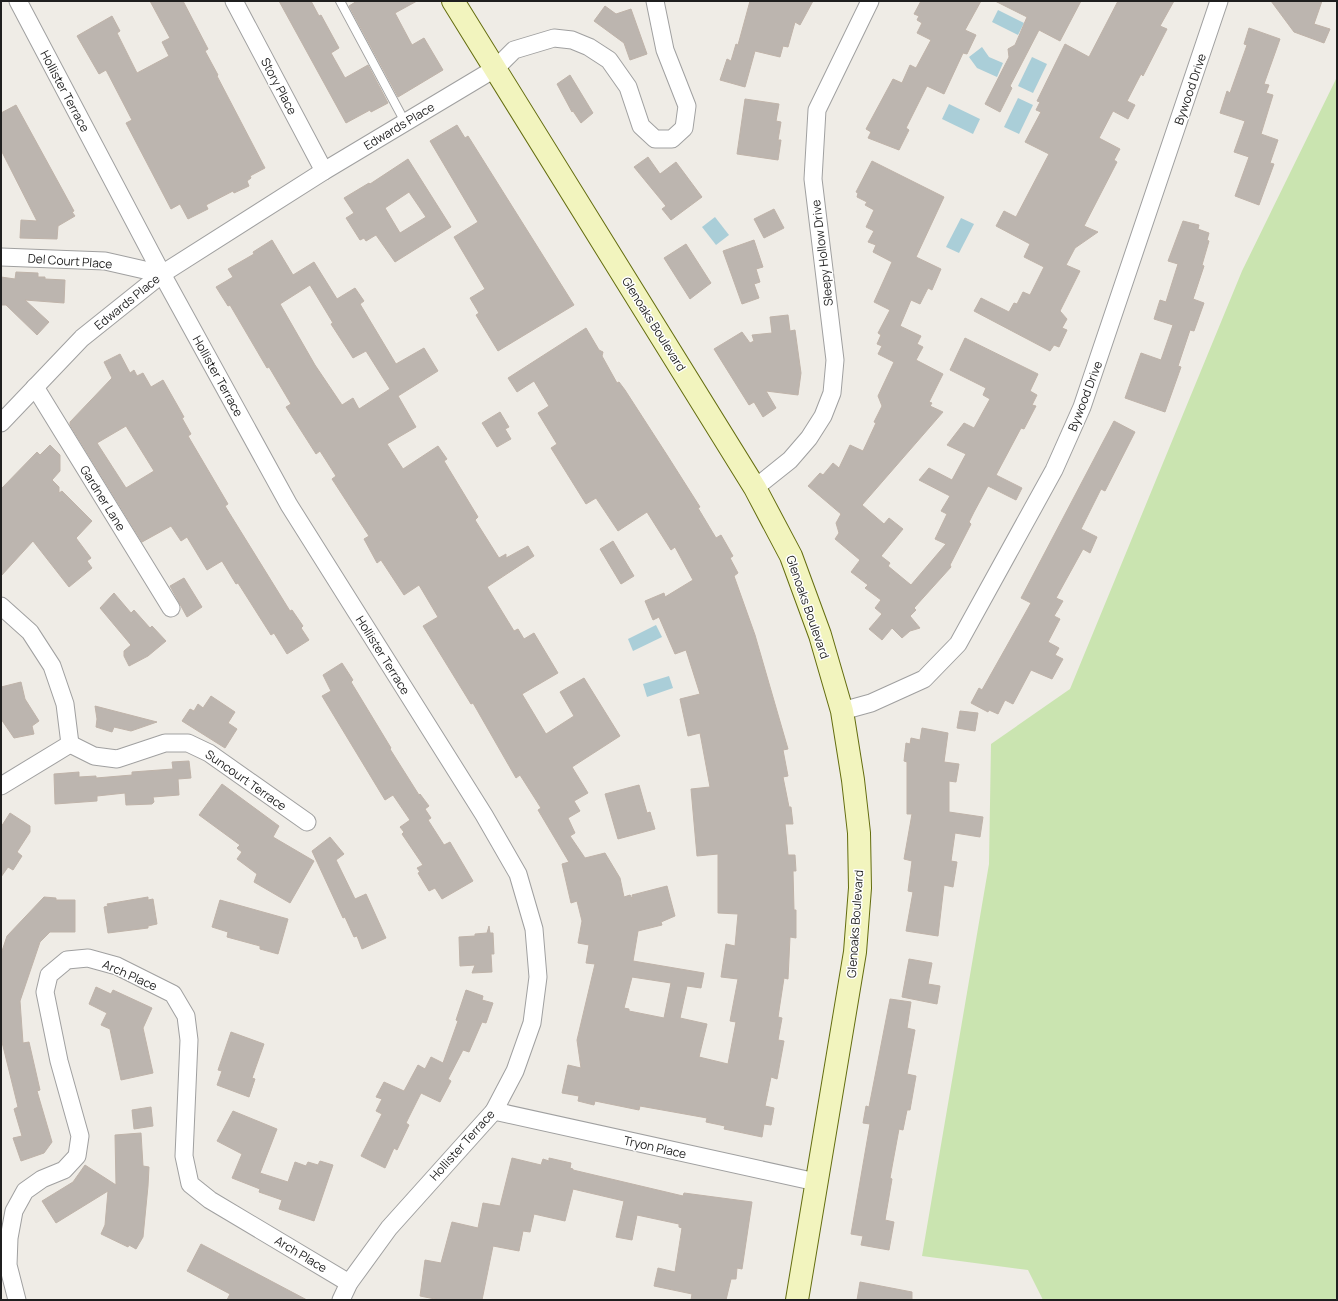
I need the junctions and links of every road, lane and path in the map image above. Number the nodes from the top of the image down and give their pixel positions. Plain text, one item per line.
1 (18, 1) edge
2 (234, 1) edge
3 (340, 1) edge
4 (453, 1) edge
5 (655, 1) edge
6 (870, 1) edge
7 (1220, 1) edge
8 (496, 68) junction
9 (405, 122) junction
10 (324, 171) junction
11 (1, 257) edge
12 (162, 274) junction
13 (35, 388) junction
14 (1, 423) edge
15 (755, 488) junction
16 (1, 606) edge
17 (171, 608) dead end
18 (842, 711) junction
19 (70, 744) junction
20 (1, 786) edge
21 (307, 822) dead end
22 (494, 1111) junction
23 (816, 1182) junction
24 (350, 1283) junction
25 (17, 1300) edge
26 (341, 1300) edge
27 (797, 1300) edge

1 - 12 street, Hollister Terrace
2 - 10 street, Story Place
3 - 9 lane
4 - 8 street, Glenoaks Boulevard
5 - 8 street, Edwards Place
6 - 15 street, Sleepy Hollow Drive
7 - 18 street, Bywood Drive
8 - 9 street, Edwards Place
8 - 15 street, Glenoaks Boulevard
9 - 10 street, Edwards Place
10 - 12 street, Edwards Place
11 - 12 street, Del Court Place
12 - 13 street, Edwards Place
12 - 22 street, Hollister Terrace
13 - 14 street, Edwards Place
13 - 17 street, Gardner Lane
15 - 18 street, Glenoaks Boulevard
16 - 19 street
18 - 23 street, Glenoaks Boulevard
19 - 20 street
19 - 21 street, Suncourt Terrace
22 - 23 street, Tryon Place
22 - 24 street, Hollister Terrace
23 - 27 street, Glenoaks Boulevard
24 - 25 street, Arch Place
24 - 26 street, Hollister Terrace

